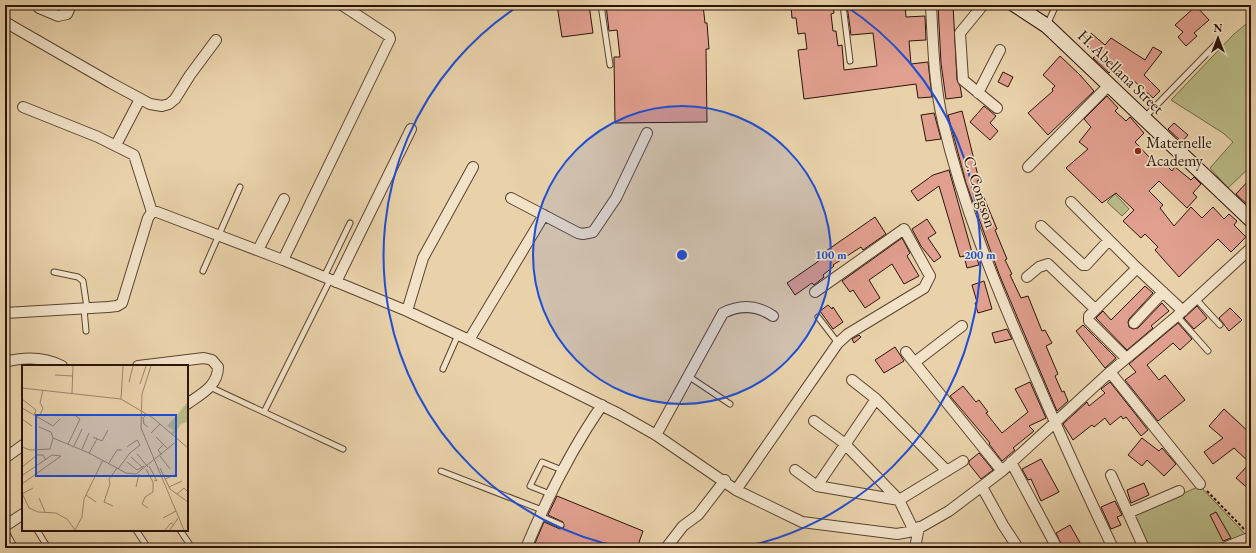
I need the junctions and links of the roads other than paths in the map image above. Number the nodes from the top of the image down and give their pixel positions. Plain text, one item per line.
1 (38, 5) edge
2 (71, 5) edge
3 (342, 5) edge
4 (601, 5) edge
5 (843, 5) edge
6 (931, 5) edge
7 (983, 5) edge
8 (1015, 5) edge
9 (1056, 5) edge
10 (5, 22) edge
11 (1047, 26) junction
12 (216, 40) dead end
13 (1218, 42) dead end
14 (1000, 50) dead end
15 (850, 61) dead end
16 (610, 65) dead end
17 (1110, 84) junction
18 (978, 93) junction
19 (140, 99) junction
20 (23, 107) dead end
21 (997, 108) dead end
22 (1144, 118) junction
23 (411, 129) dead end
24 (647, 133) dead end
25 (116, 145) junction
26 (473, 167) dead end
27 (1028, 168) dead end
28 (240, 187) dead end
29 (511, 198) dead end
30 (284, 199) dead end
31 (1071, 202) dead end
32 (152, 212) junction
33 (544, 215) junction
34 (1251, 220) edge
35 (350, 223) dead end
36 (1042, 226) dead end
37 (219, 236) junction
38 (1109, 240) junction
39 (1251, 248) edge
40 (258, 250) junction
41 (283, 260) junction
42 (1137, 268) junction
43 (203, 271) dead end
44 (54, 272) dead end
45 (1027, 277) dead end
46 (330, 280) junction
47 (815, 292) dead end
48 (1163, 292) junction
49 (1196, 299) junction
50 (86, 308) junction
51 (1096, 309) junction
52 (407, 311) junction
53 (5, 313) edge
54 (1180, 313) junction
55 (773, 316) dead end
56 (818, 317) dead end
57 (1134, 323) dead end
58 (1220, 325) dead end
59 (962, 326) dead end
60 (86, 331) dead end
61 (458, 335) junction
62 (469, 340) junction
63 (838, 344) junction
64 (1208, 351) dead end
65 (906, 352) dead end
66 (1126, 358) junction
67 (5, 362) edge
68 (915, 362) junction
69 (58, 365) edge
70 (146, 365) edge
71 (443, 369) dead end
72 (1110, 372) junction
73 (688, 376) junction
74 (852, 380) dead end
75 (210, 387) junction
76 (876, 399) junction
77 (188, 403) edge
78 (730, 404) dead end
79 (602, 405) junction
80 (264, 412) junction
81 (814, 421) dead end
82 (1056, 422) junction
83 (656, 435) junction
84 (844, 443) junction
85 (22, 446) edge
86 (343, 449) dead end
87 (5, 458) edge
88 (963, 461) dead end
89 (1012, 462) junction
90 (562, 470) junction
91 (795, 470) dead end
92 (441, 471) dead end
93 (947, 471) junction
94 (1002, 471) junction
95 (1111, 475) dead end
96 (725, 480) junction
97 (1200, 484) road end
98 (817, 486) junction
99 (982, 487) junction
100 (736, 490) junction
101 (1179, 490) dead end
102 (550, 494) junction
103 (899, 500) junction
104 (541, 513) junction
105 (1128, 513) junction
106 (22, 515) edge
107 (561, 525) dead end
108 (5, 526) edge
109 (916, 529) junction
110 (38, 531) edge
111 (137, 531) edge
112 (181, 531) edge
113 (1248, 534) edge
114 (5, 536) edge
115 (12, 548) edge
116 (48, 548) edge
117 (148, 548) edge
118 (192, 548) edge
119 (526, 548) edge
120 (666, 548) edge
121 (915, 548) edge
122 (1018, 548) edge
123 (1057, 548) edge
124 (1113, 548) edge
125 (1144, 548) edge
126 (1224, 548) edge

1 - 2 street
3 - 41 street
4 - 16 lane
5 - 15 lane
6 - 82 street, C. Congson
7 - 18 street
8 - 11 main road, H. Abellana Street
9 - 11 lane
10 - 19 street
11 - 17 main road, H. Abellana Street
12 - 19 street
13 - 22 lane
14 - 18 street
17 - 22 main road, H. Abellana Street
17 - 27 street
18 - 21 street
19 - 25 street
20 - 25 street
22 - 34 main road, H. Abellana Street
23 - 46 street
24 - 33 street
25 - 32 street
26 - 52 street
28 - 37 lane
29 - 33 street
30 - 40 street
31 - 38 street
32 - 37 street
32 - 50 street
33 - 62 street
35 - 46 lane
36 - 38 street
37 - 40 street
37 - 43 lane
38 - 42 street
39 - 49 street
40 - 41 street
41 - 46 street
42 - 48 street
42 - 51 street
44 - 50 lane
45 - 51 street
46 - 52 street
46 - 80 lane
47 - 63 street
48 - 54 street
48 - 57 street
49 - 54 street
49 - 58 lane
50 - 53 street
50 - 60 lane
51 - 66 street
52 - 61 street
54 - 64 lane
54 - 66 street
55 - 73 street
56 - 63 lane
59 - 68 street
61 - 62 street
61 - 71 lane
62 - 79 street
63 - 100 street
65 - 68 street
66 - 72 street
67 - 69 street
68 - 94 street
70 - 75 street
72 - 82 street
72 - 97 street
73 - 78 lane
73 - 83 street
74 - 76 street
75 - 77 street
75 - 80 lane
76 - 84 street
76 - 93 street
79 - 83 street
79 - 90 street
80 - 86 lane
81 - 84 street
82 - 89 street
82 - 124 street, C. Congson
83 - 96 street
84 - 98 street
84 - 103 street
85 - 87 street
88 - 93 street
89 - 94 street
89 - 123 street
90 - 102 street
90 - 102 lane
91 - 98 street
92 - 104 lane
93 - 103 street
94 - 99 street
95 - 105 street
96 - 100 street
96 - 120 street
98 - 103 street
99 - 109 street
99 - 122 street
100 - 109 street
101 - 105 street
102 - 104 street
103 - 109 street
104 - 107 lane
104 - 119 street
105 - 125 street
106 - 108 street
109 - 121 street
110 - 116 lane
111 - 117 lane
112 - 118 lane
113 - 126 street
114 - 115 street

